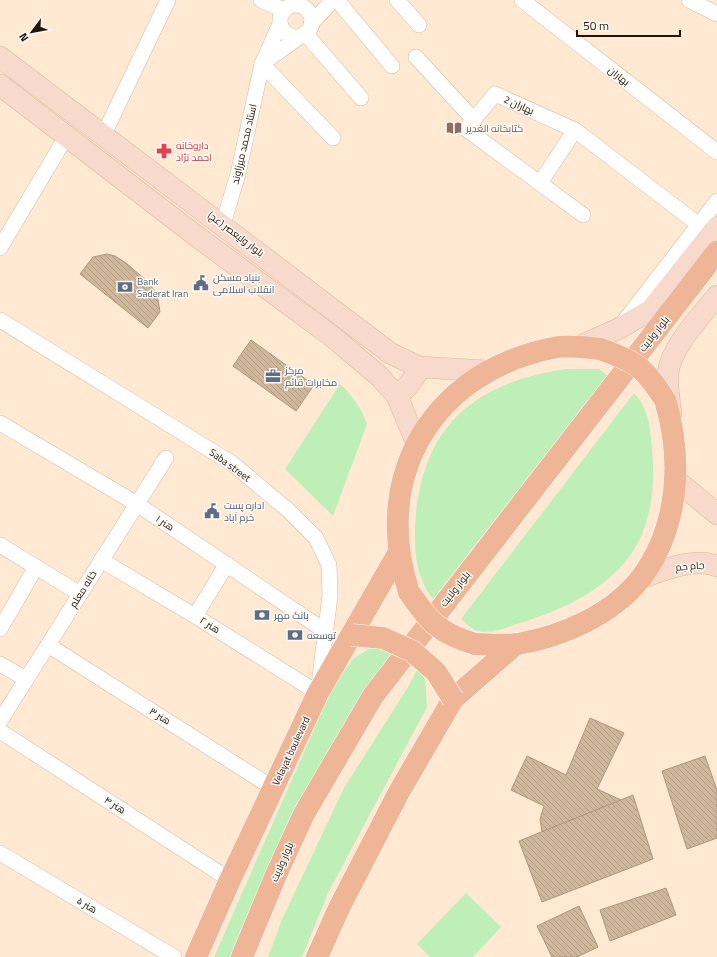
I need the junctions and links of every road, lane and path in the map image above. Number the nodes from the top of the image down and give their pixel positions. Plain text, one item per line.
1 (168, 0) edge
2 (261, 0) edge
3 (332, 0) edge
4 (338, 0) edge
5 (397, 0) edge
6 (522, 0) edge
7 (689, 0) edge
8 (292, 10) edge
9 (717, 14) edge
10 (419, 24) dead end
11 (306, 31) junction
12 (0, 57) edge
13 (416, 57) dead end
14 (262, 64) junction
15 (392, 66) dead end
16 (0, 85) edge
17 (361, 98) dead end
18 (473, 119) junction
19 (576, 130) junction
20 (104, 134) junction
21 (66, 137) junction
22 (333, 138) dead end
23 (717, 152) edge
24 (540, 183) junction
25 (717, 201) edge
26 (583, 215) dead end
27 (222, 224) junction
28 (708, 226) edge
29 (1, 244) edge
30 (717, 252) edge
31 (717, 272) edge
32 (717, 296) edge
33 (0, 320) edge
34 (578, 347) junction
35 (419, 367) junction
36 (487, 371) junction
37 (397, 396) junction
38 (672, 421) junction
39 (0, 423) edge
40 (417, 444) junction
41 (166, 458) dead end
42 (676, 480) junction
43 (137, 504) junction
44 (717, 514) edge
45 (0, 545) edge
46 (399, 552) junction
47 (101, 560) junction
48 (227, 564) junction
49 (717, 566) edge
50 (36, 567) junction
51 (641, 578) junction
52 (80, 594) junction
53 (195, 616) junction
54 (0, 629) edge
55 (325, 630) junction
56 (352, 635) junction
57 (516, 644) junction
58 (48, 645) junction
59 (0, 664) edge
60 (26, 679) junction
61 (318, 693) junction
62 (453, 699) junction
63 (0, 721) edge
64 (0, 730) edge
65 (273, 788) junction
66 (0, 853) edge
67 (230, 880) junction
68 (174, 957) edge
69 (196, 957) edge
70 (242, 957) edge
71 (257, 957) edge
72 (317, 957) edge

1 - 20 street
2 - 8 street
3 - 11 street
4 - 15 street
5 - 10 street
6 - 23 street, بهاران
7 - 9 street
8 - 11 street
8 - 11 street
8 - 14 street, استاد محمد میرزاوند
11 - 14 street
11 - 17 street
12 - 20 main road, بلوار ولیعصر (عج)
13 - 18 street
14 - 22 street
14 - 27 street, استاد محمد میرزاوند
16 - 21 main road
18 - 19 street, بهاران 2
18 - 24 street
19 - 24 street
19 - 28 street, بهاران 2
20 - 27 main road, بلوار ولیعصر (عج)
21 - 29 street
21 - 37 main road
24 - 26 street
25 - 28 street
27 - 35 main road, بلوار ولیعصر (عج)
28 - 34 main road
30 - 70 main road, بلوار ولایت
31 - 71 main road, بلوار ولایت
32 - 38 main road
33 - 55 street, Saba street
34 - 36 main road
34 - 38 main road, bridge
35 - 36 main road, بلوار ولیعصر (عج)
35 - 37 main road
36 - 40 main road
37 - 40 main road
38 - 42 main road
39 - 43 street, هنر ۱
40 - 46 main road
41 - 43 street, خانه معلم
42 - 44 main road
42 - 51 main road
43 - 47 street, خانه معلم
43 - 48 street, هنر ۱
45 - 50 street
46 - 56 main road, Velayat boulevard
46 - 57 main road, bridge
47 - 52 street, خانه معلم
47 - 53 street, هنر ۲
48 - 53 street
48 - 55 street, هنر ۱
49 - 51 main road, جام جم
50 - 52 street
50 - 54 street
51 - 57 main road
52 - 58 street, خانه معلم
53 - 61 street, هنر ۲
55 - 61 street, Saba street
56 - 61 main road, Velayat boulevard
56 - 62 main road, bridge
57 - 62 main road
58 - 60 street, خانه معلم
58 - 65 street, هنر ۳
59 - 60 street
60 - 63 street, خانه معلم
61 - 65 main road, Velayat boulevard
62 - 72 main road
64 - 67 street, هنر ۴
65 - 67 main road, Velayat boulevard
66 - 68 street, هنر ۵
67 - 69 main road, Velayat boulevard

